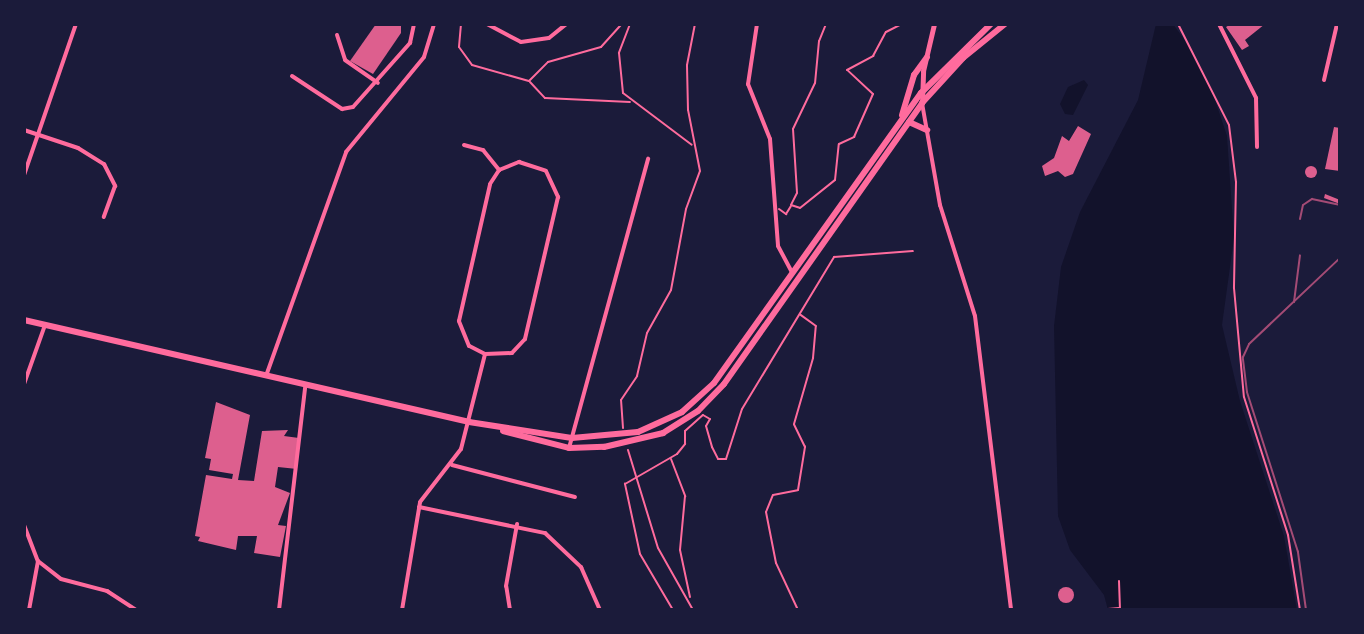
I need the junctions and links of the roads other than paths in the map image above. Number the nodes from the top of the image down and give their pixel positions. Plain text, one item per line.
1 (76, 24) edge
2 (414, 24) edge
3 (434, 24) edge
4 (487, 24) edge
5 (566, 24) edge
6 (757, 24) edge
7 (934, 24) edge
8 (991, 24) edge
9 (1005, 24) edge
10 (1219, 24) edge
11 (1337, 24) edge
12 (337, 35) dead end
13 (927, 57) junction
14 (292, 76) dead end
15 (1324, 80) dead end
16 (378, 83) junction
17 (921, 93) junction
18 (922, 103) junction
19 (904, 122) junction
20 (24, 130) edge
21 (927, 130) junction
22 (38, 135) junction
23 (464, 145) dead end
24 (1257, 147) dead end
25 (648, 159) dead end
26 (499, 170) junction
27 (24, 175) edge
28 (104, 217) dead end
29 (792, 272) junction
30 (24, 320) edge
31 (45, 325) junction
32 (485, 354) junction
33 (266, 376) junction
34 (24, 384) edge
35 (305, 388) junction
36 (469, 422) junction
37 (572, 438) junction
38 (569, 448) junction
39 (452, 465) junction
40 (575, 497) dead end
41 (419, 507) junction
42 (517, 524) junction
43 (25, 530) edge
44 (38, 561) junction
45 (29, 610) edge
46 (136, 610) edge
47 (279, 610) edge
48 (402, 610) edge
49 (510, 610) edge
50 (600, 610) edge
51 (1011, 610) edge

1 - 22 street
2 - 16 street
3 - 33 street
4 - 5 street
6 - 29 street
7 - 13 main road
8 - 17 main road
9 - 18 main road
10 - 24 street
11 - 15 street
12 - 16 street
13 - 17 main road
13 - 19 main road
14 - 16 street
17 - 18 main road
17 - 19 main road
18 - 19 main road
18 - 21 street
19 - 21 main road
19 - 29 main road
19 - 38 main road
20 - 22 street
21 - 51 street
22 - 27 street
22 - 28 street
23 - 26 street
25 - 37 street
26 - 32 street
26 - 32 street
29 - 37 main road
30 - 31 main road
31 - 33 main road
31 - 34 street
32 - 36 street
33 - 35 main road
35 - 36 main road
35 - 47 street
36 - 37 main road
36 - 38 main road
36 - 39 street
37 - 38 street
39 - 40 street
39 - 41 street
41 - 42 street
41 - 48 street
42 - 49 street
42 - 50 street
43 - 44 street
44 - 45 street
44 - 46 street

